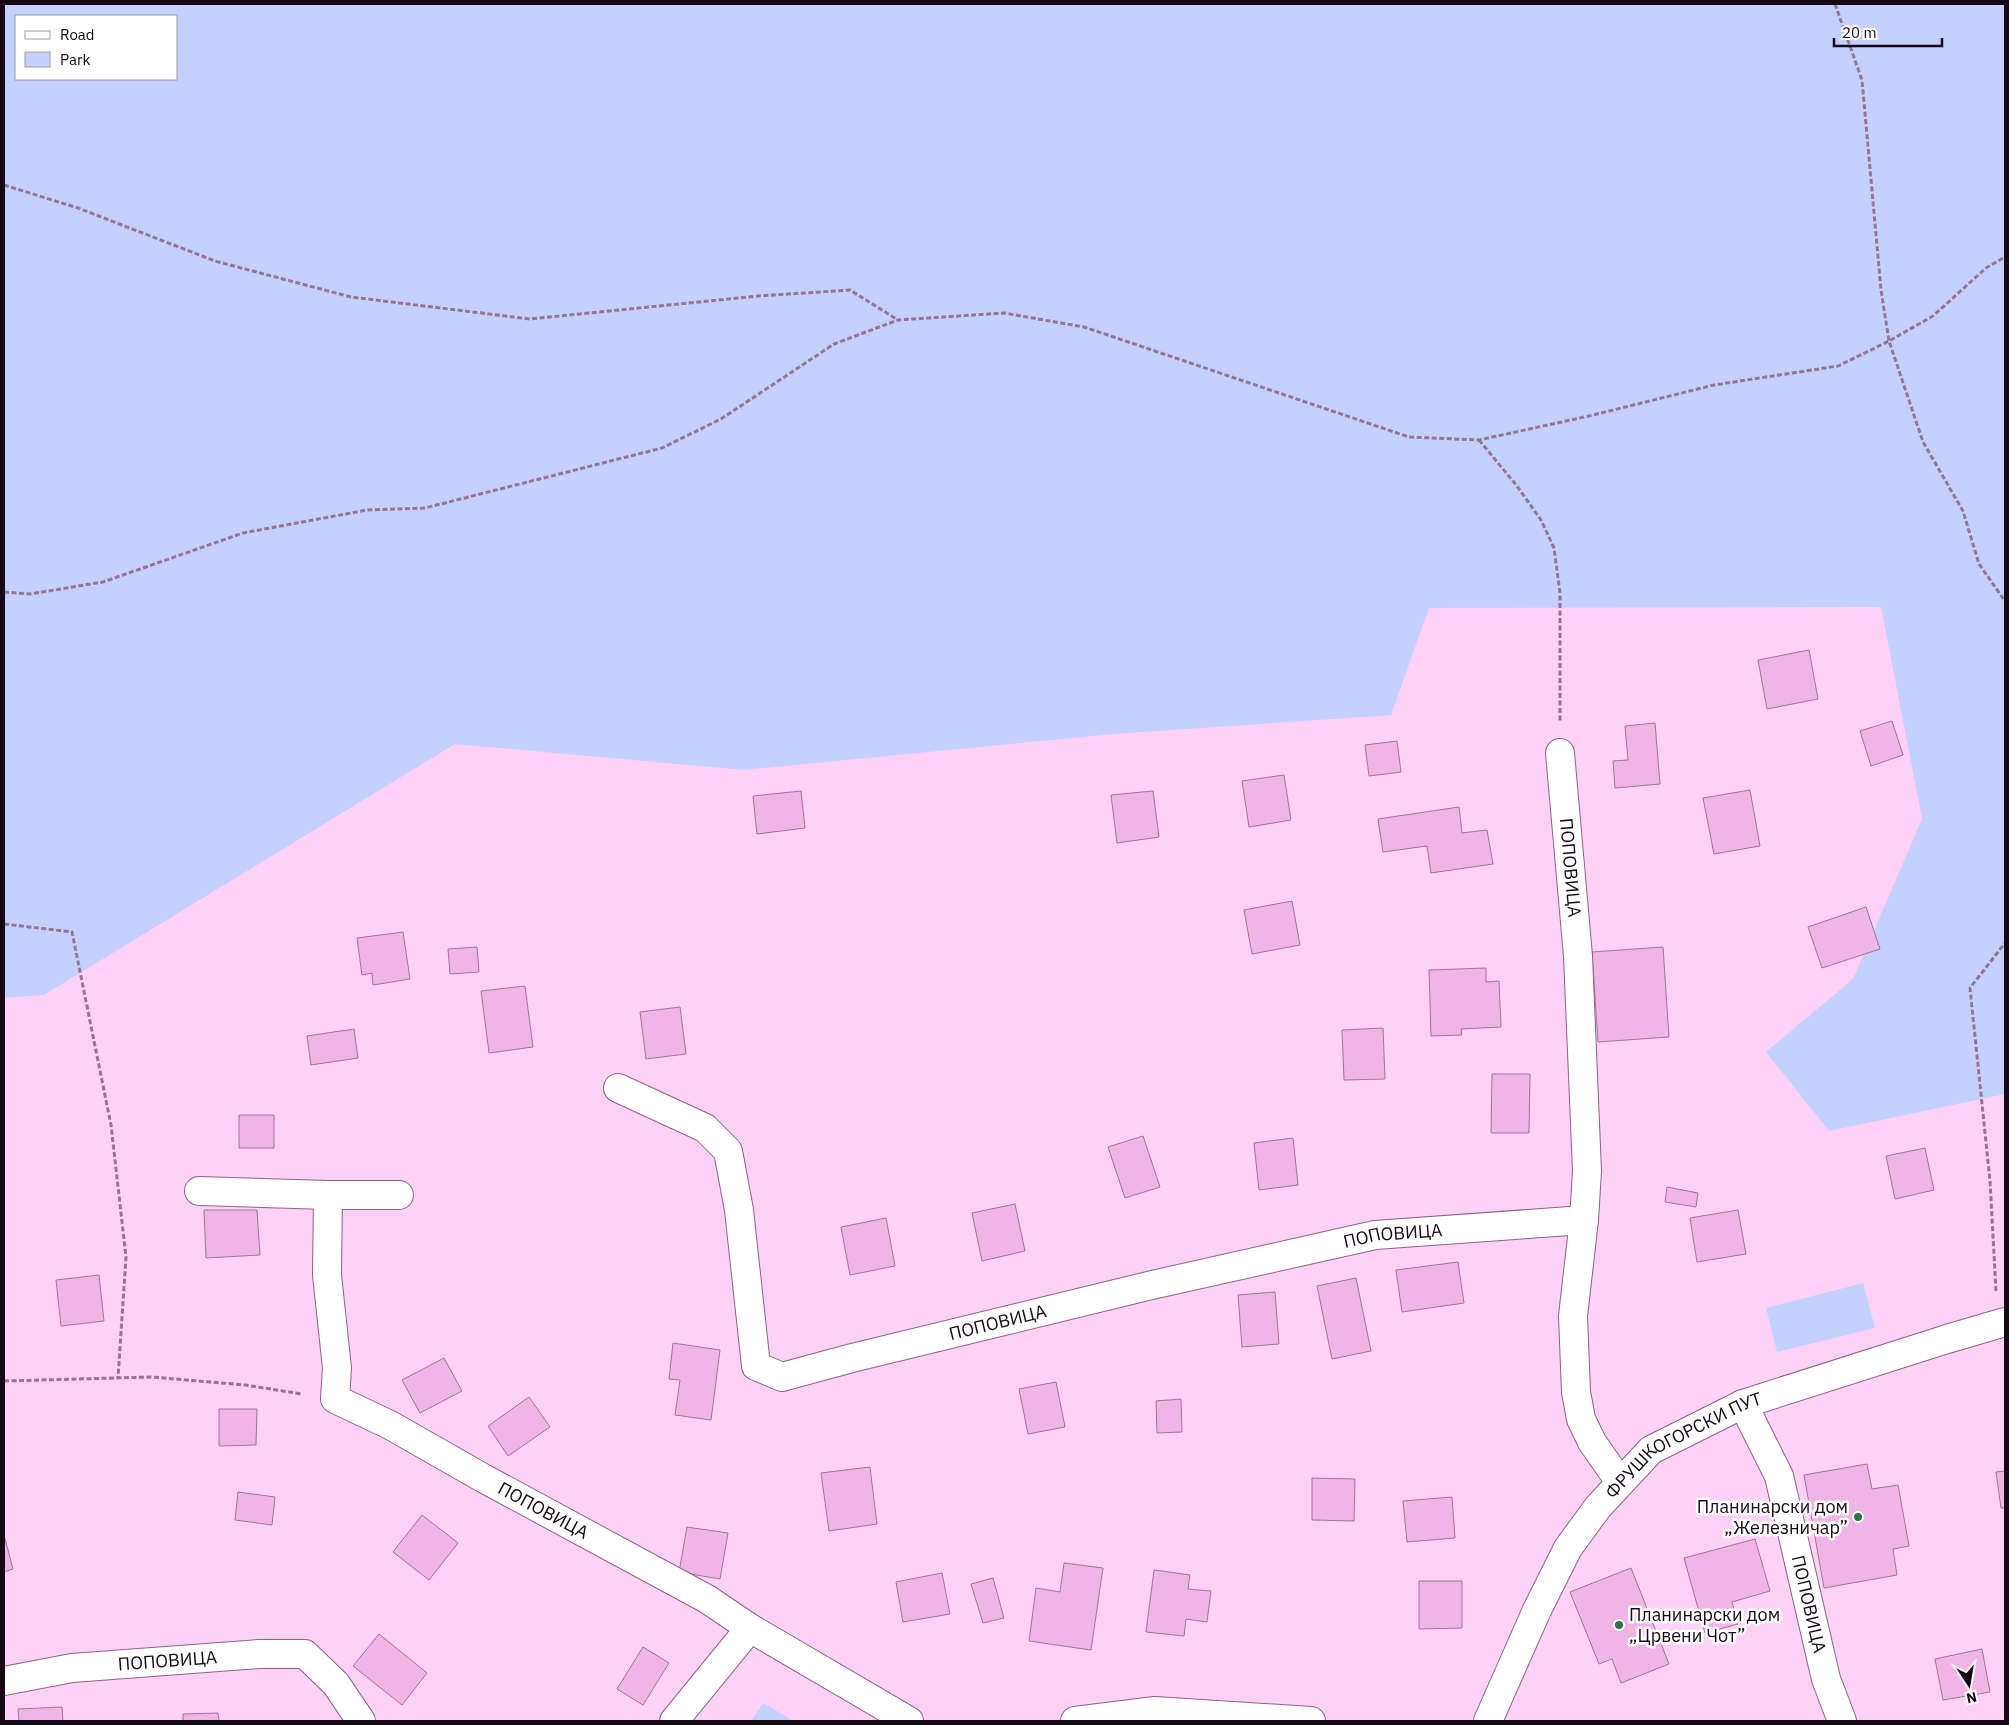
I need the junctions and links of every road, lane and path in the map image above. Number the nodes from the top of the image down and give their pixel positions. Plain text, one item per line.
1 (1835, 4) edge
2 (4, 185) edge
3 (2005, 257) edge
4 (898, 320) junction
5 (1890, 341) junction
6 (1479, 440) junction
7 (4, 592) edge
8 (2005, 601) edge
9 (1560, 753) joint
10 (4, 924) edge
11 (2005, 943) edge
12 (618, 1088) dead end
13 (198, 1191) dead end
14 (328, 1195) junction
15 (399, 1195) dead end
16 (1584, 1220) junction
17 (2001, 1323) edge
18 (118, 1378) junction
19 (4, 1381) edge
20 (335, 1399) junction
21 (1743, 1404) junction
22 (1620, 1482) junction
23 (750, 1628) junction
24 (4, 1681) edge
25 (360, 1721) edge
26 (674, 1721) edge
27 (909, 1721) edge
28 (1075, 1721) edge
29 (1311, 1721) edge
30 (1488, 1721) edge
31 (1842, 1721) edge

1 - 5 path
2 - 4 path
3 - 5 path
4 - 6 path
4 - 7 path
5 - 6 path
5 - 8 path
6 - 9 path
9 - 16 street, ПОПОВИЦА
10 - 18 path
11 - 17 path
12 - 16 street, ПОПОВИЦА
13 - 14 street
14 - 15 street
14 - 20 street
16 - 22 street, ПОПОВИЦА
17 - 21 street, ФРУШКОГОРСКИ ПУТ
18 - 19 path
18 - 20 path
20 - 23 street, ПОПОВИЦА
21 - 22 street, ФРУШКОГОРСКИ ПУТ
21 - 31 street, ПОПОВИЦА
22 - 30 street, ФРУШКОГОРСКИ ПУТ
23 - 26 street
23 - 27 street, ПОПОВИЦА
24 - 25 street, ПОПОВИЦА
28 - 29 street

